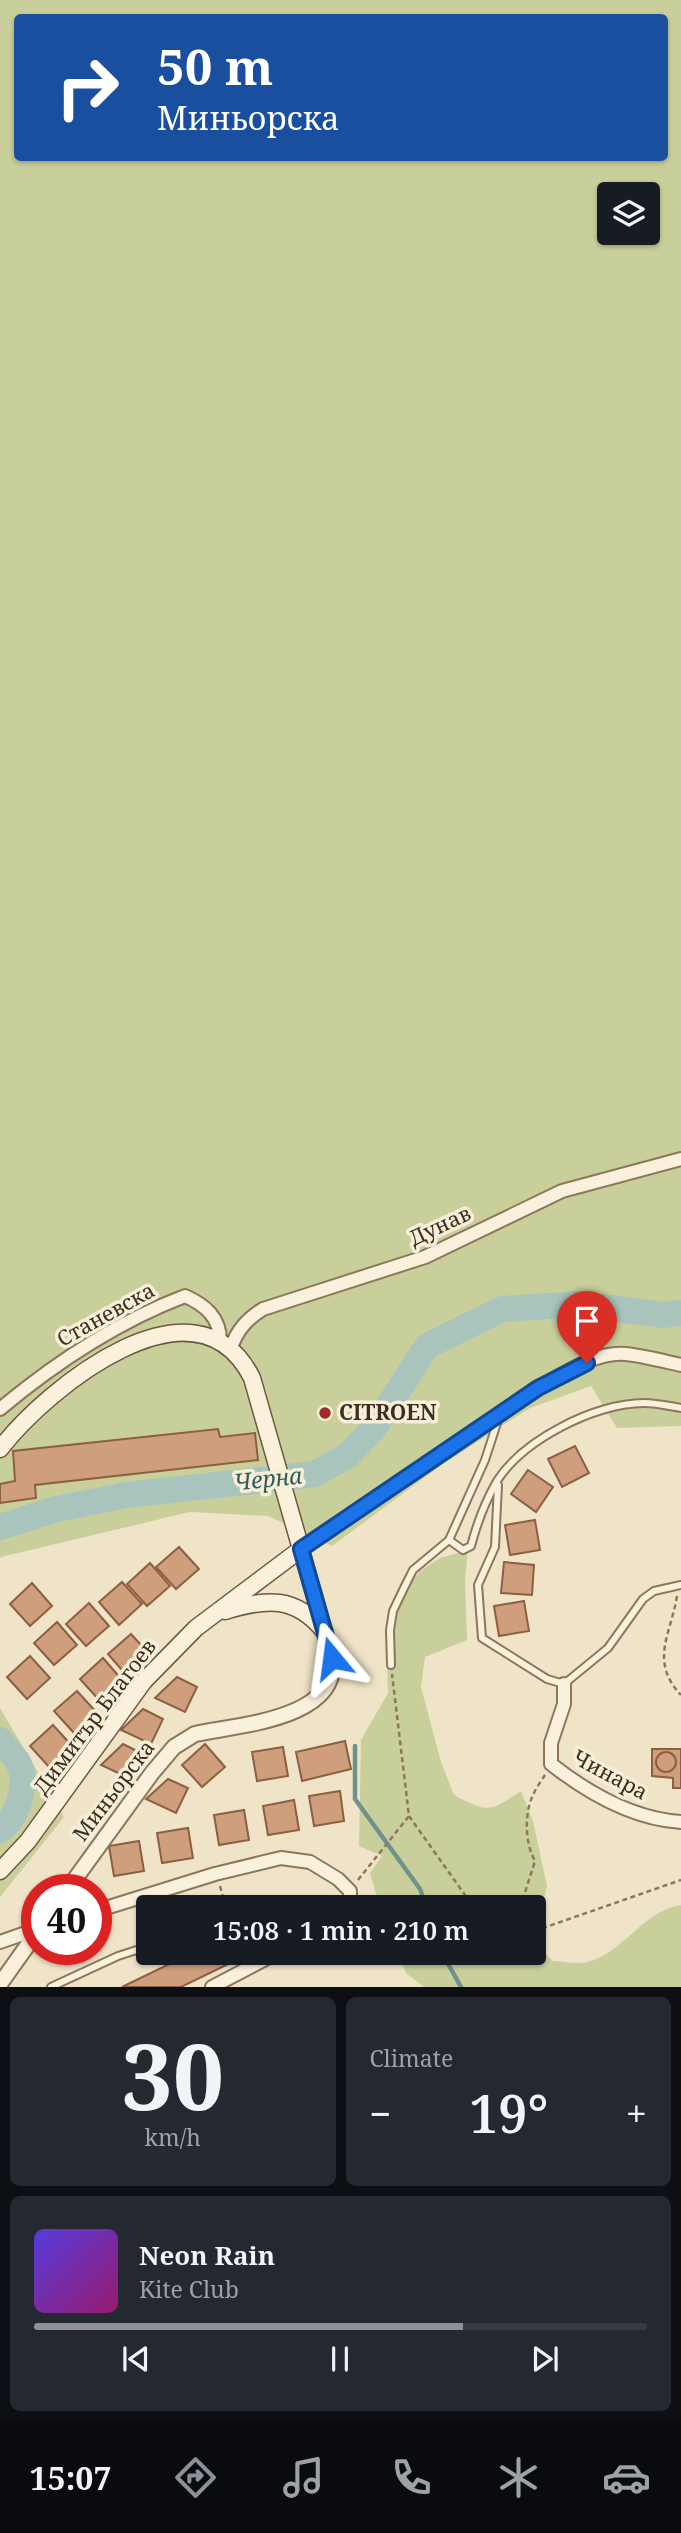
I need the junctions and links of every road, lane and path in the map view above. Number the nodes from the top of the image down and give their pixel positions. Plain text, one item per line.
1 (681, 1159) edge
2 (226, 1345) junction
3 (681, 1364) edge
4 (681, 1408) edge
5 (0, 1409) edge
6 (500, 1415) junction
7 (0, 1449) edge
8 (498, 1479) junction
9 (449, 1540) junction
10 (301, 1549) junction
11 (681, 1585) edge
12 (213, 1615) junction
13 (324, 1631) junction
14 (391, 1665) joint
15 (564, 1684) junction
16 (681, 1695) edge
17 (551, 1764) junction
18 (409, 1816) junction
19 (681, 1822) edge
20 (0, 1871) edge
21 (79, 1874) edge
22 (681, 1880) edge
23 (220, 1885) dead end
24 (350, 1891) junction
25 (223, 1895) edge
26 (350, 1895) edge
27 (465, 1895) edge
28 (524, 1895) edge
29 (112, 1905) edge
30 (546, 1927) edge
31 (21, 1935) edge
32 (0, 1942) edge
33 (136, 1950) edge
34 (21, 1953) edge
35 (254, 1965) edge
36 (0, 1984) edge
37 (51, 1987) edge
38 (212, 1987) edge

1 - 2 street, Дунав
2 - 5 street, Станевска
2 - 7 main road
2 - 10 main road
3 - 6 street
4 - 8 lane
6 - 9 lane
6 - 10 street
8 - 9 lane
8 - 15 lane
9 - 14 lane
10 - 12 main road, Димитър Благоев
10 - 13 street, Миньорска
11 - 15 lane
11 - 16 path
12 - 13 main road
12 - 20 main road, Димитър Благоев
13 - 21 street, Миньорска
14 - 18 path
15 - 17 street, Чинара
17 - 19 street, Чинара
17 - 28 path
18 - 24 path
18 - 27 path
22 - 30 path
23 - 25 path
24 - 26 street
24 - 29 street
31 - 32 street
33 - 37 lane
34 - 36 street
35 - 38 street

